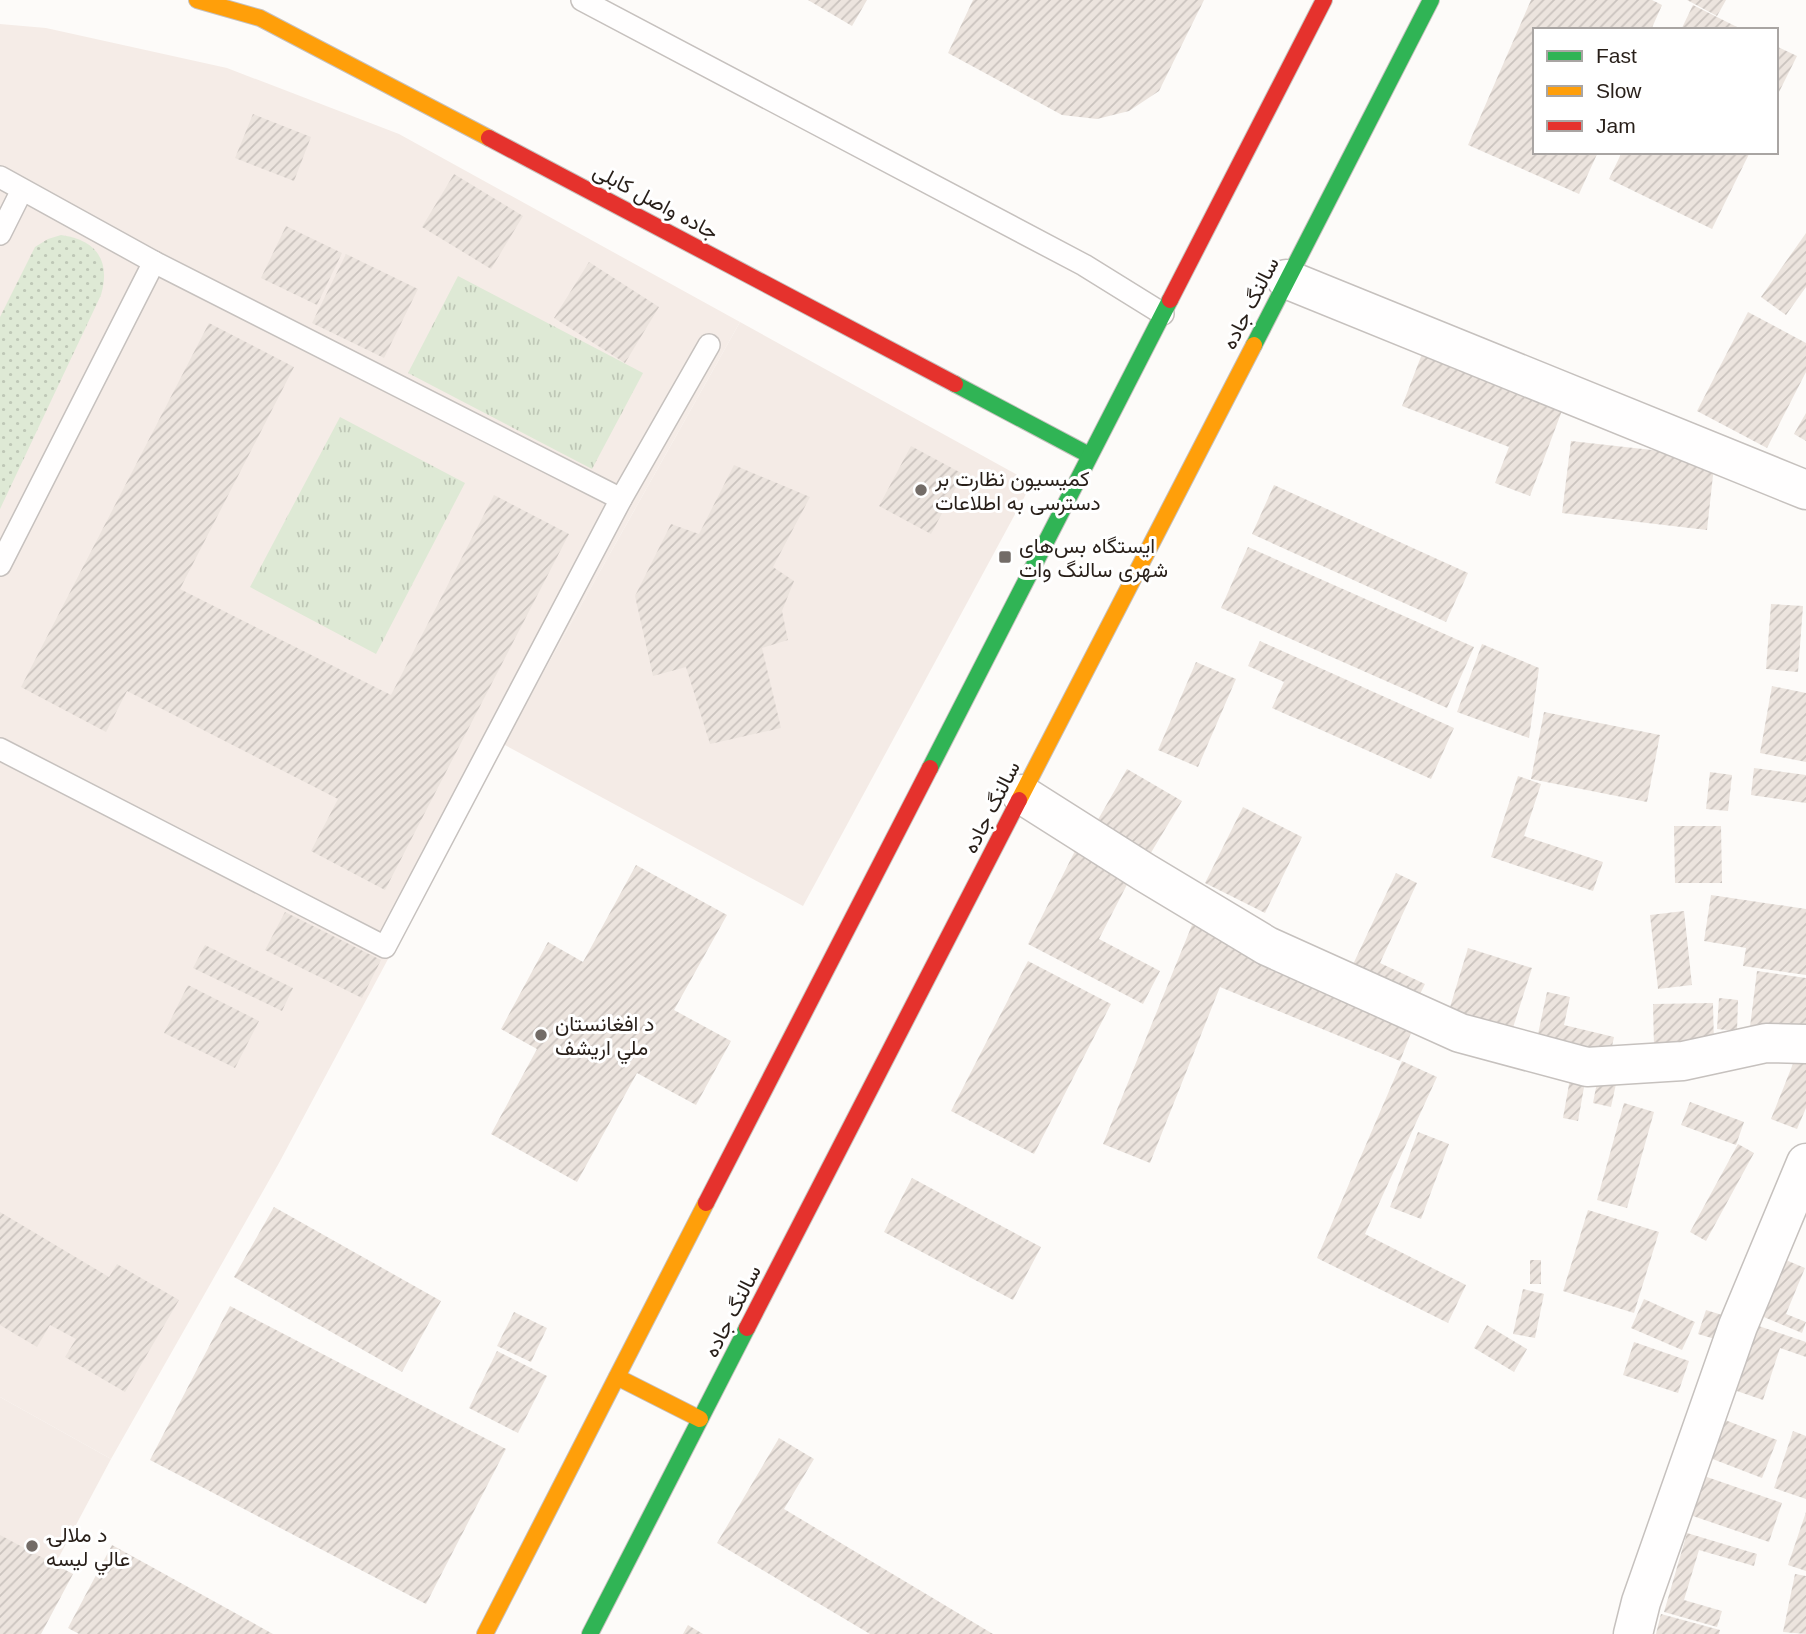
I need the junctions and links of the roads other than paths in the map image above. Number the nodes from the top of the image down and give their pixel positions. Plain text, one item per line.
1 (197, 0) edge
2 (582, 0) edge
3 (1324, 0) edge
4 (1431, 0) edge
5 (276, 6) dead end
6 (260, 18) junction
7 (0, 177) edge
8 (22, 190) junction
9 (0, 234) edge
10 (154, 262) junction
11 (1286, 279) junction
12 (1163, 314) junction
13 (709, 345) dead end
14 (1089, 455) junction
15 (1806, 490) edge
16 (621, 499) junction
17 (0, 565) edge
18 (0, 749) edge
19 (1021, 794) junction
20 (1806, 1044) edge
21 (1806, 1163) edge
22 (617, 1377) junction
23 (700, 1419) junction
24 (485, 1634) edge
25 (590, 1634) edge
26 (1633, 1634) edge

1 - 6 main road, جاده واصل کابلی
2 - 12 lane
3 - 12 main road
4 - 11 main road, سالنگ جاده
5 - 6 main road
6 - 14 main road, جاده واصل کابلی
7 - 8 lane
8 - 9 lane
8 - 10 lane
10 - 16 lane
10 - 17 lane
11 - 15 street
11 - 19 main road, سالنگ جاده
12 - 14 main road
13 - 16 lane
14 - 22 main road
16 - 18 lane
19 - 20 street
19 - 23 main road, سالنگ جاده
21 - 26 street
22 - 23 main road
22 - 24 main road
23 - 25 main road, سالنگ جاده

